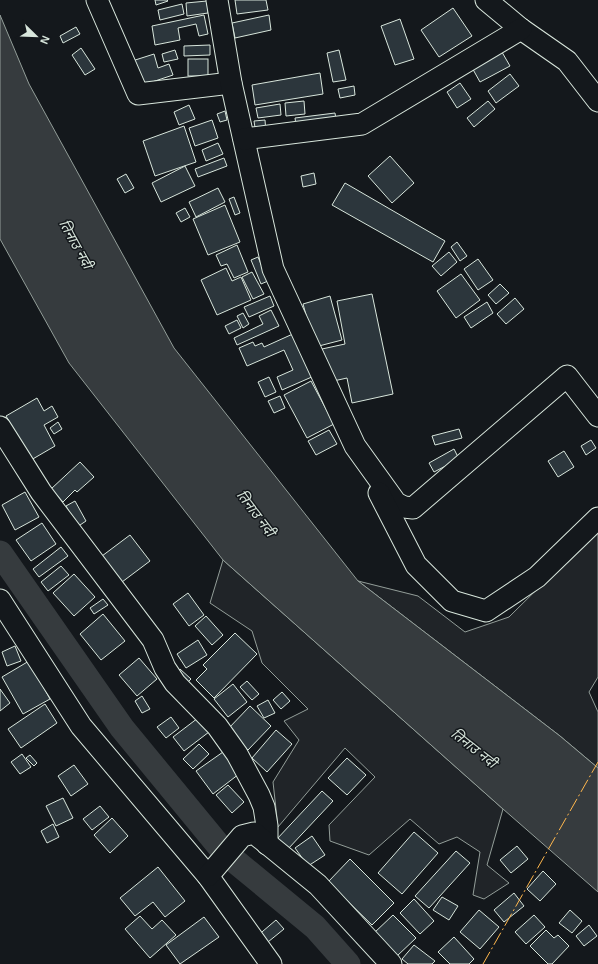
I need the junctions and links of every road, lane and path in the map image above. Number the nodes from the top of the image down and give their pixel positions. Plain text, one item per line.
1 (97, 0) edge
2 (217, 0) edge
3 (486, 0) edge
4 (521, 29) junction
5 (231, 83) junction
6 (598, 101) edge
7 (244, 139) junction
8 (598, 416) edge
9 (0, 427) edge
10 (355, 446) junction
11 (598, 518) edge
12 (0, 600) edge
13 (260, 839) junction
14 (208, 876) junction
15 (271, 964) edge
16 (391, 964) edge

1 - 5 street
2 - 5 street
3 - 4 street
4 - 6 street
4 - 7 street
5 - 7 street
7 - 10 street
8 - 10 street
9 - 13 street
10 - 11 street
12 - 14 street
13 - 14 street
13 - 16 street
14 - 15 street

